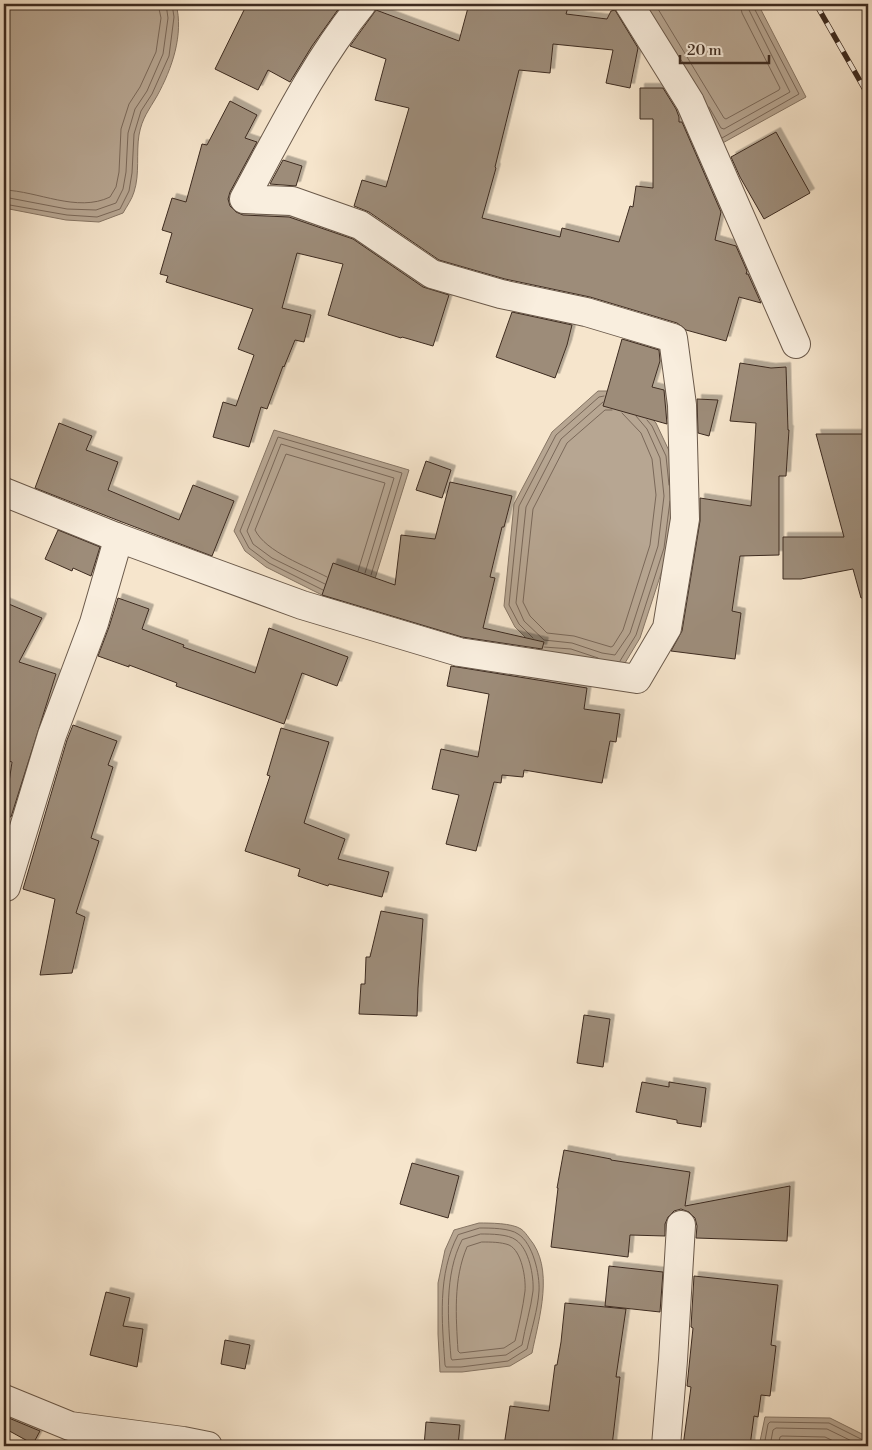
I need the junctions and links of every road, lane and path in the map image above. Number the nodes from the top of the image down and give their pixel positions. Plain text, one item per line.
1 (362, 4) edge
2 (629, 4) edge
3 (796, 344) dead end
4 (4, 492) edge
5 (116, 537) junction
6 (6, 887) dead end
7 (681, 1226) dead end
8 (4, 1399) edge
9 (208, 1446) edge
10 (666, 1446) edge

1 - 5 street
2 - 3 street
4 - 5 street
5 - 6 street
7 - 10 street
8 - 9 street

